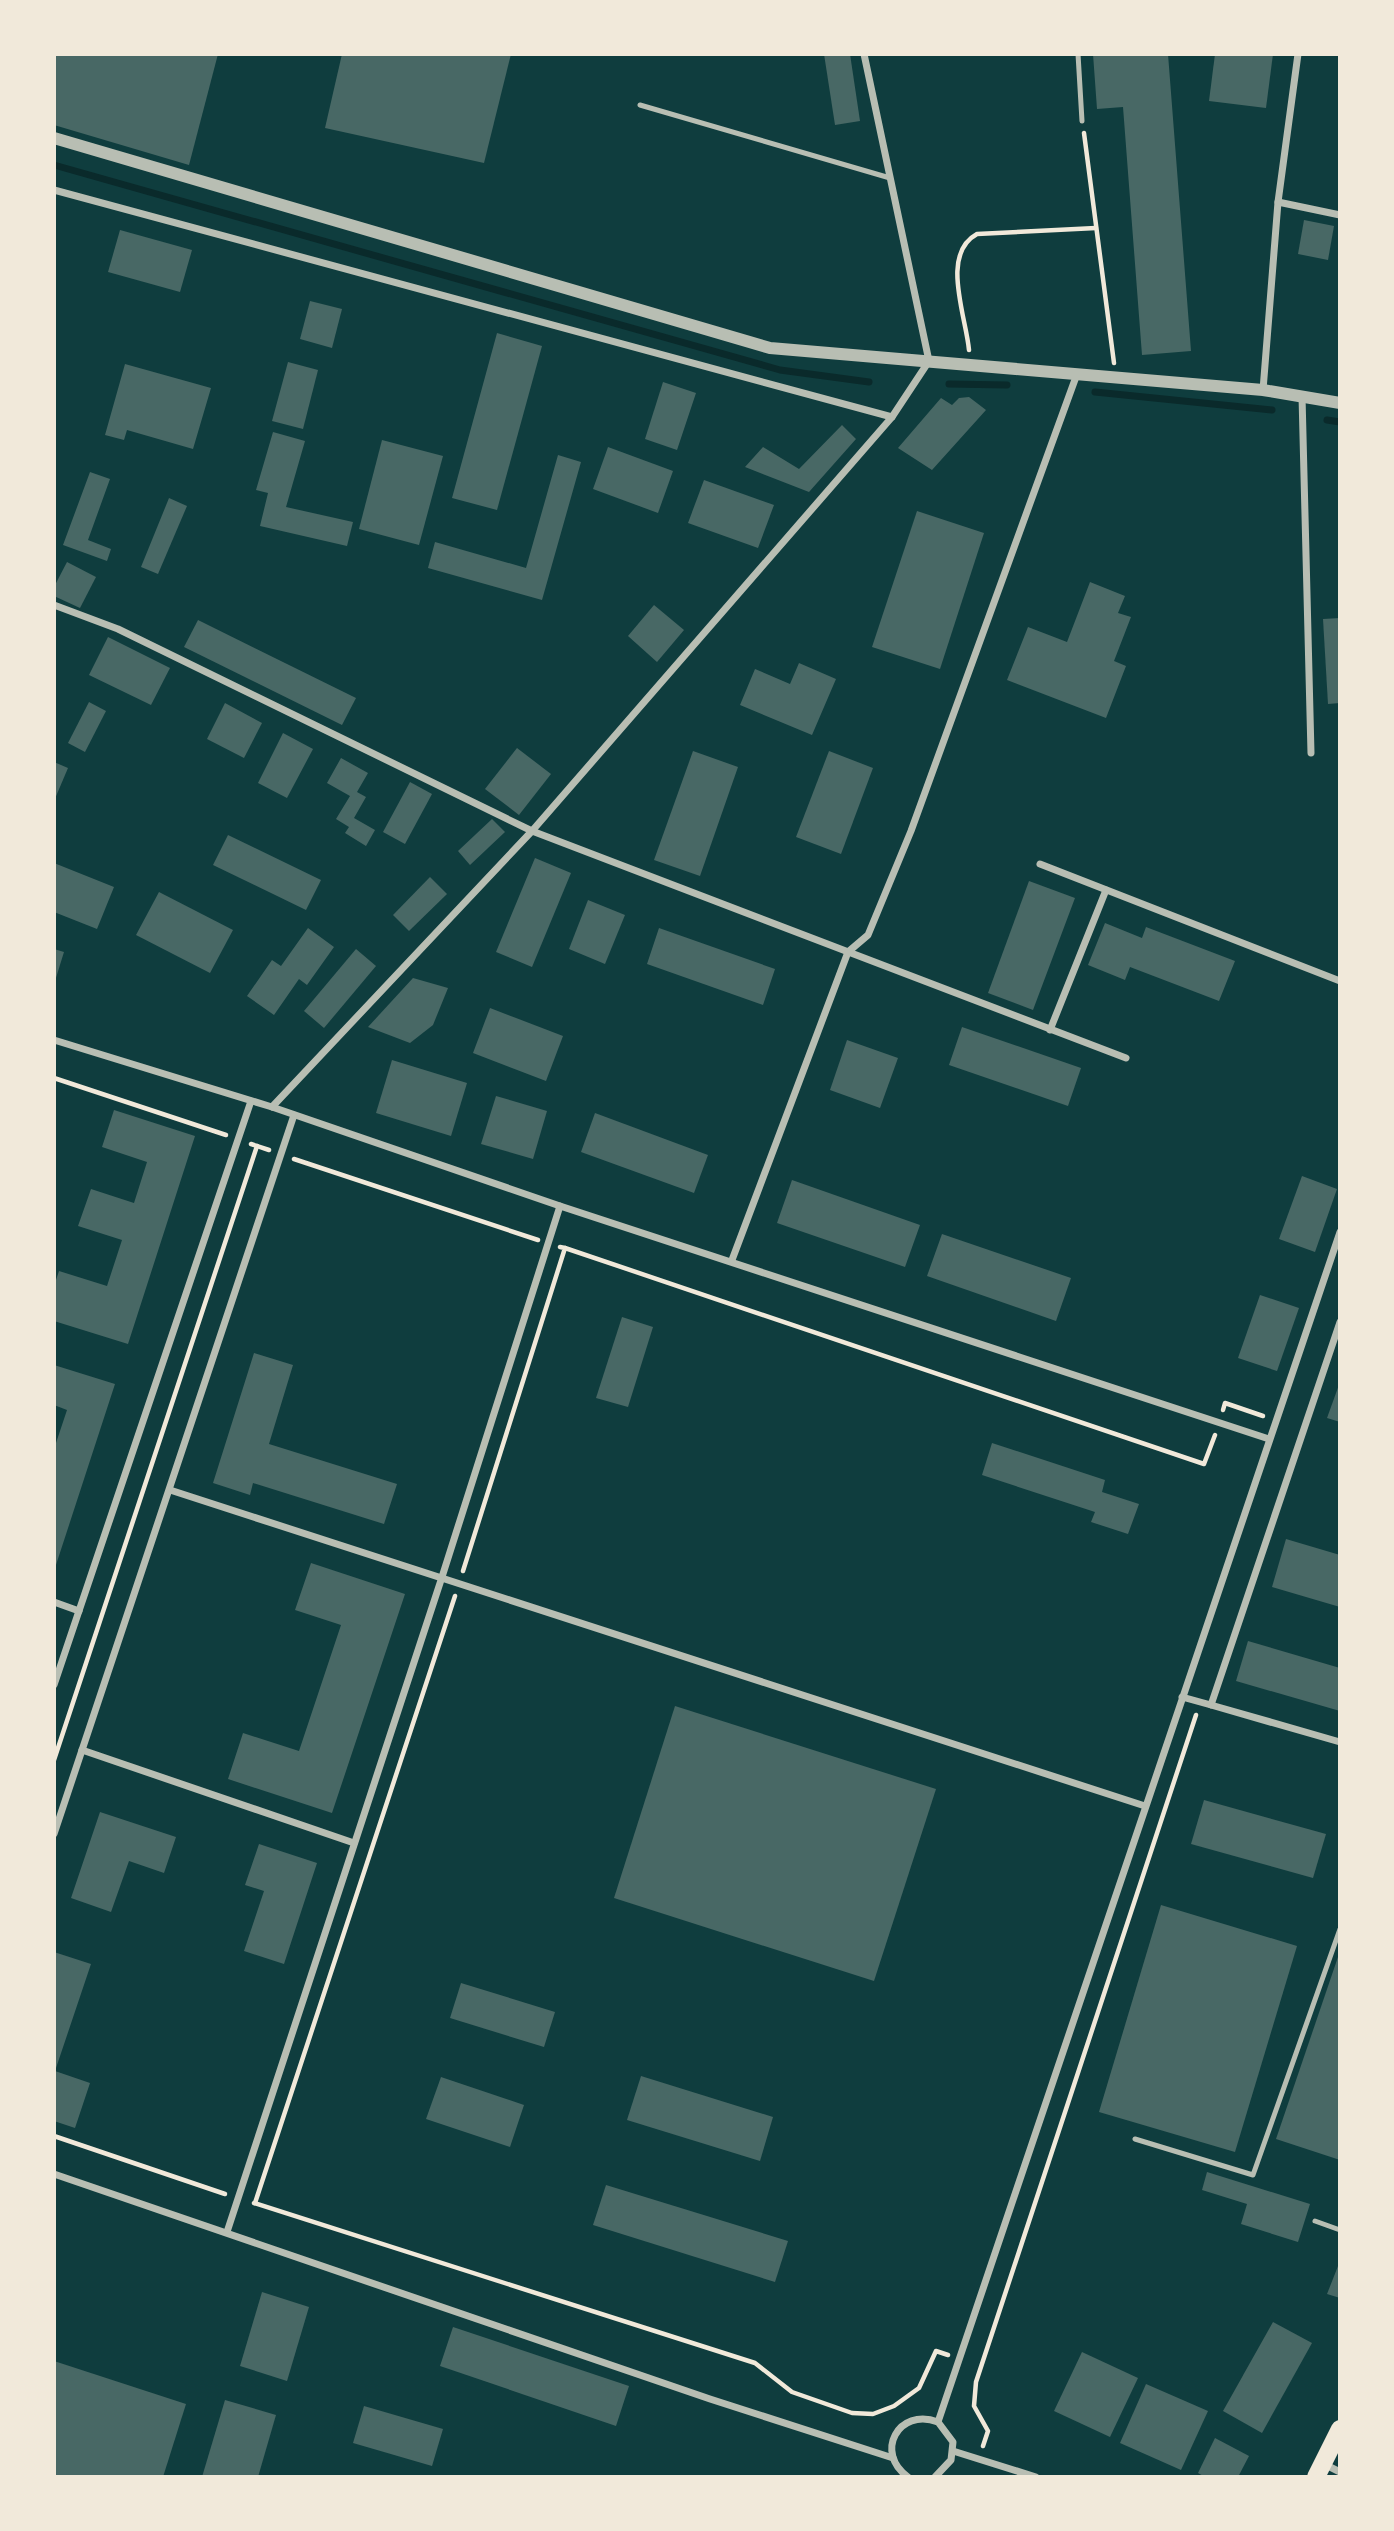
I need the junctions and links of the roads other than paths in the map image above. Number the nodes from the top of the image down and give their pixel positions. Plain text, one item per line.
1 (864, 54) edge
2 (1078, 54) edge
3 (1298, 54) edge
4 (640, 105) dead end
5 (1083, 121) road end
6 (54, 138) edge
7 (890, 178) junction
8 (54, 190) edge
9 (1278, 202) junction
10 (1340, 215) edge
11 (929, 361) junction
12 (1077, 373) junction
13 (1263, 390) junction
14 (1302, 396) junction
15 (1340, 403) edge
16 (892, 417) junction
17 (54, 605) edge
18 (1311, 753) dead end
19 (532, 831) junction
20 (1040, 864) dead end
21 (1106, 890) junction
22 (848, 952) junction
23 (1340, 981) edge
24 (1050, 1030) junction
25 (54, 1041) edge
26 (1126, 1058) dead end
27 (251, 1101) junction
28 (272, 1107) junction
29 (295, 1115) junction
30 (560, 1206) junction
31 (1340, 1231) edge
32 (732, 1261) junction
33 (1340, 1322) edge
34 (1269, 1439) junction
35 (170, 1490) junction
36 (442, 1577) junction
37 (54, 1602) edge
38 (79, 1611) junction
39 (54, 1685) edge
40 (1182, 1697) junction
41 (1211, 1705) junction
42 (1340, 1742) edge
43 (82, 1750) junction
44 (1145, 1806) junction
45 (54, 1834) edge
46 (354, 1843) junction
47 (1340, 1929) edge
48 (1135, 2139) dead end
49 (54, 2174) edge
50 (1315, 2221) dead end
51 (1340, 2230) edge
52 (227, 2232) junction
53 (938, 2422) junction
54 (1340, 2429) edge
55 (953, 2451) junction
56 (893, 2458) junction
57 (1320, 2470) edge
58 (1340, 2472) edge
59 (908, 2477) edge
60 (935, 2477) edge
61 (1036, 2477) edge

1 - 7 street
2 - 5 lane
3 - 9 street
4 - 7 lane
6 - 11 street
7 - 11 street
8 - 16 street
9 - 10 street
9 - 13 street
11 - 12 street
11 - 16 street
12 - 13 street
12 - 22 street
13 - 14 street
14 - 15 street
14 - 18 street
16 - 19 street
17 - 19 street
19 - 22 street
19 - 28 street
20 - 21 street
21 - 23 street
21 - 24 street
22 - 24 street
22 - 32 street
24 - 26 street
25 - 27 street
27 - 28 street
27 - 38 street
28 - 29 street
29 - 30 street
29 - 35 street
30 - 32 street
30 - 36 street
31 - 34 street
32 - 34 street
33 - 41 street
34 - 40 street
35 - 36 street
35 - 43 street
36 - 44 street
36 - 46 street
37 - 38 street
38 - 39 street
40 - 41 street
40 - 44 street
41 - 42 street
43 - 45 street
43 - 46 street
44 - 53 street
46 - 52 street
47 - 48 lane
49 - 52 street
50 - 51 lane
52 - 56 street
53 - 55 street
53 - 56 street
54 - 57 main road
55 - 60 street
55 - 61 street
56 - 59 street
57 - 58 street

